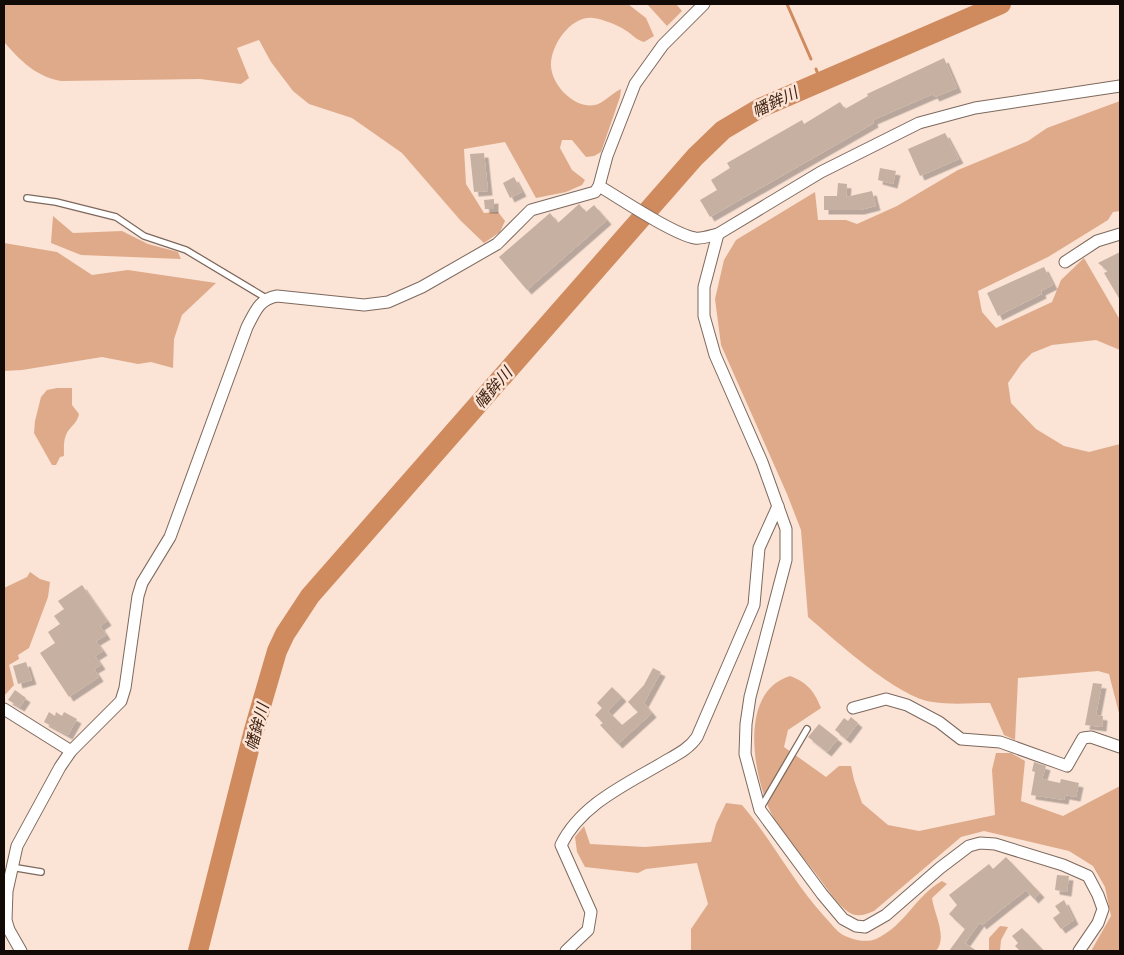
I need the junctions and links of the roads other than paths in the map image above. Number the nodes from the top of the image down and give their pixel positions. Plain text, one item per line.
1 (704, 4) edge
2 (1120, 86) edge
3 (599, 186) junction
4 (27, 198) dead end
5 (718, 234) junction
6 (1120, 234) edge
7 (1065, 262) dead end
8 (266, 298) junction
9 (778, 506) junction
10 (853, 708) dead end
11 (4, 709) edge
12 (808, 730) dead end
13 (1120, 748) edge
14 (71, 751) junction
15 (760, 810) junction
16 (11, 867) junction
17 (41, 872) dead end
18 (21, 951) edge
19 (566, 951) edge
20 (1079, 951) edge

1 - 3 street
2 - 5 street
3 - 5 street
3 - 8 street
4 - 8 lane
5 - 9 street
6 - 7 street
8 - 14 street
9 - 15 street
9 - 19 street
10 - 13 street
11 - 14 street
12 - 15 lane
14 - 16 street
15 - 20 street
16 - 17 lane
16 - 18 street

